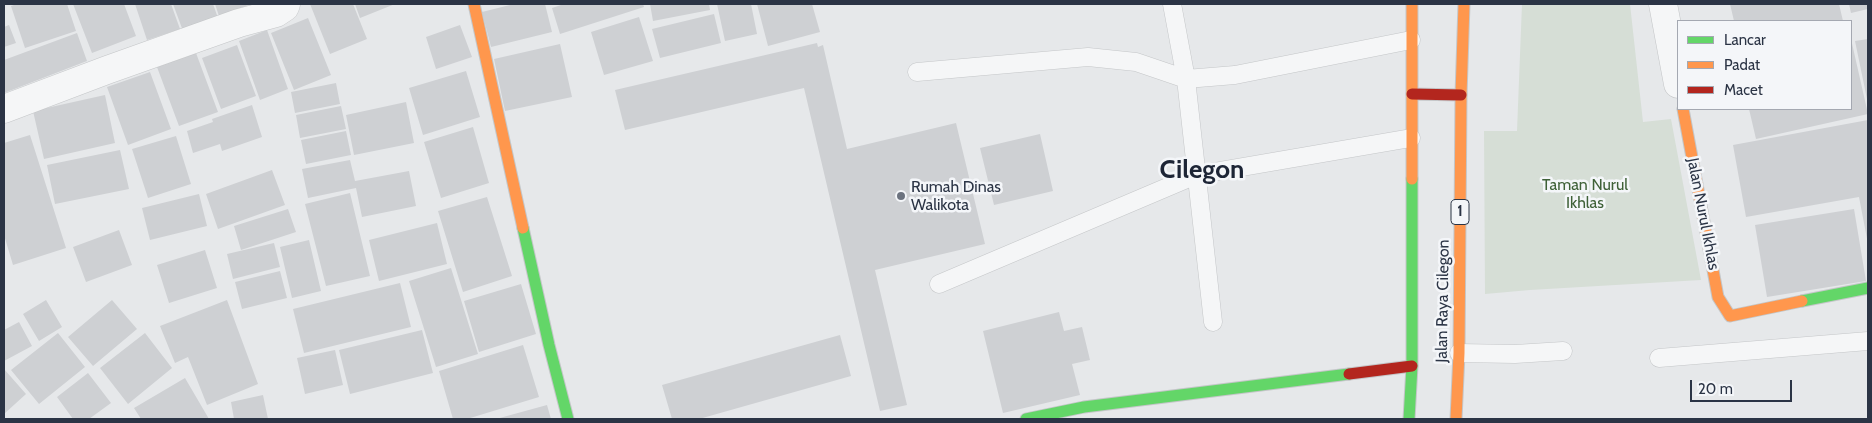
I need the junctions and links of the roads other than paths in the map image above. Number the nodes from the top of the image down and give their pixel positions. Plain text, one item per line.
1 (286, 4) edge
2 (474, 4) edge
3 (1172, 4) edge
4 (1412, 4) edge
5 (1464, 4) edge
6 (1663, 4) edge
7 (1412, 40) junction
8 (917, 72) dead end
9 (1186, 78) junction
10 (1677, 79) edge
11 (1412, 94) junction
12 (1461, 94) junction
13 (4, 110) edge
14 (1683, 110) edge
15 (1411, 138) junction
16 (1196, 175) junction
17 (940, 284) dead end
18 (1868, 288) edge
19 (1212, 322) dead end
20 (1868, 342) edge
21 (1563, 351) dead end
22 (1459, 353) junction
23 (1659, 358) dead end
24 (1412, 366) junction
25 (568, 419) edge
26 (1026, 419) edge
27 (1409, 419) edge
28 (1456, 419) edge

1 - 13 street
2 - 25 main road
3 - 9 lane
4 - 7 main road, Jalan Raya Cilegon
5 - 12 main road, Jalan Raya Cilegon / 1
6 - 10 street
7 - 9 lane
7 - 11 main road, Jalan Raya Cilegon
8 - 9 lane
9 - 16 lane
11 - 12 main road
11 - 15 main road, Jalan Raya Cilegon
12 - 22 main road, Jalan Raya Cilegon / 1
14 - 18 main road, Jalan Nurul Ikhlas
15 - 16 lane
15 - 24 main road, Jalan Raya Cilegon
16 - 17 lane
16 - 19 lane
20 - 23 lane
21 - 22 lane
22 - 28 main road, Jalan Raya Cilegon / 1
24 - 26 main road
24 - 27 main road, Jalan Raya Cilegon

